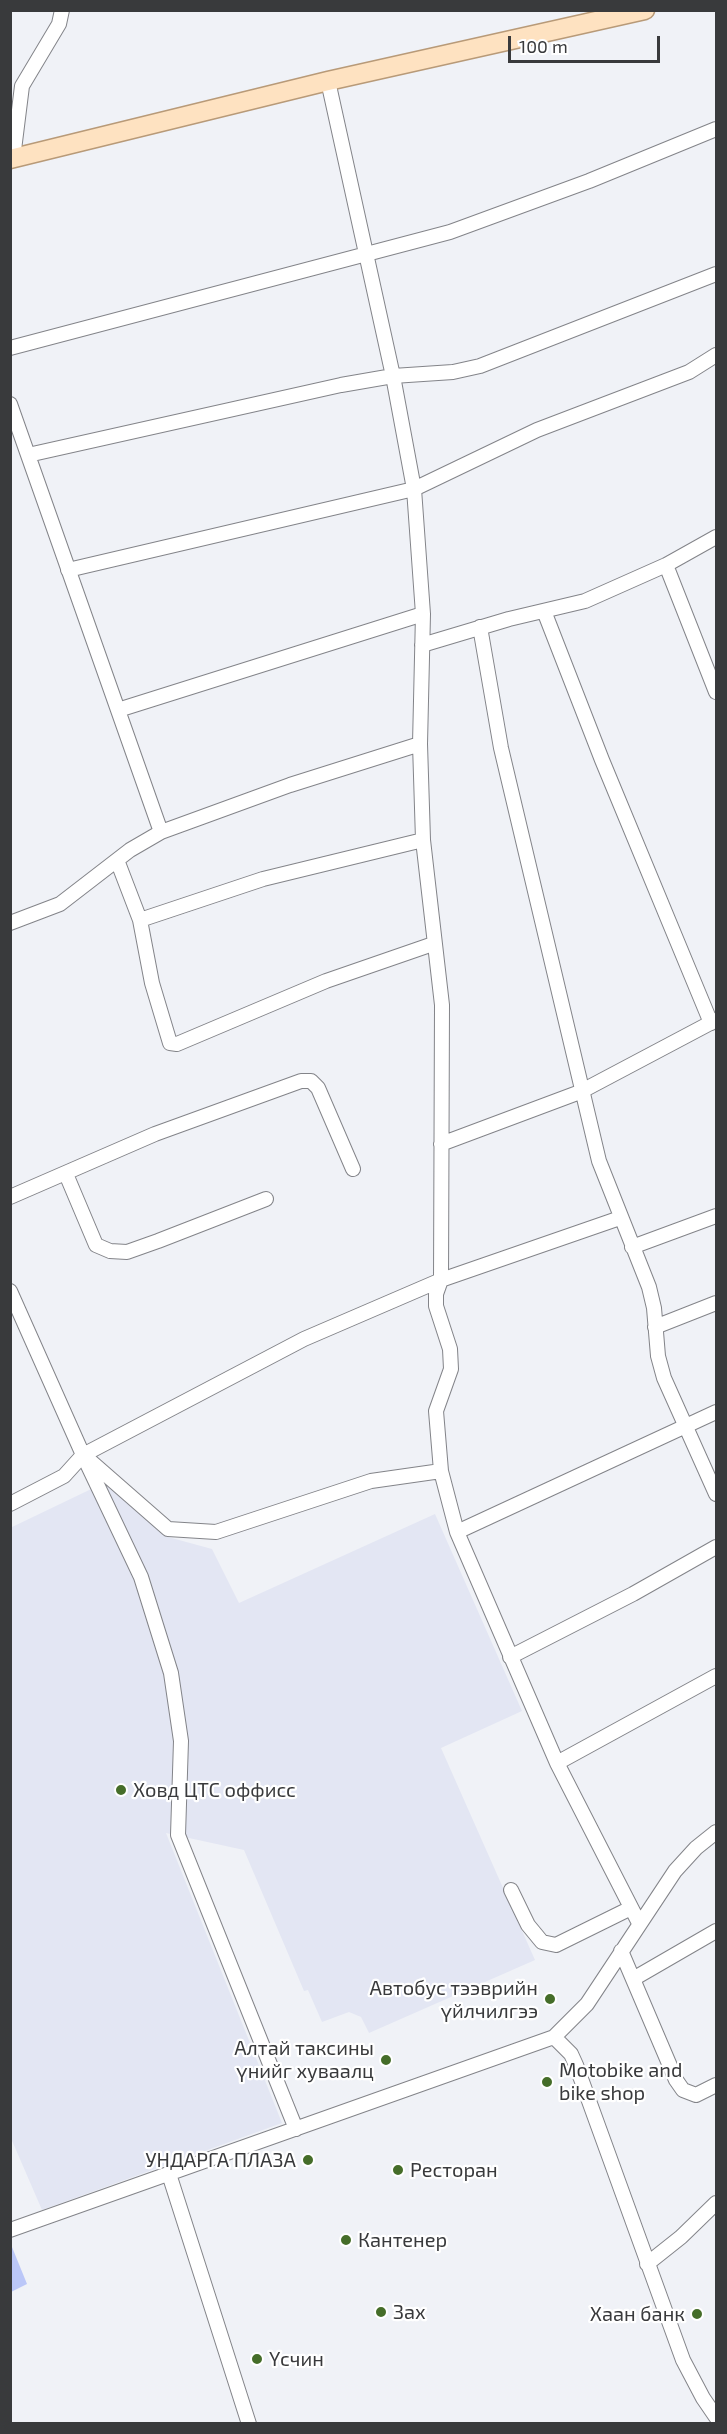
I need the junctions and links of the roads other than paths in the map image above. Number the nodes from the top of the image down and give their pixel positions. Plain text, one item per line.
1 (62, 10) edge
2 (645, 10) edge
3 (328, 81) junction
4 (717, 129) edge
5 (12, 159) edge
6 (366, 253) junction
7 (717, 274) edge
8 (10, 348) edge
9 (717, 355) edge
10 (393, 376) junction
11 (10, 404) edge
12 (28, 454) junction
13 (414, 489) junction
14 (717, 537) edge
15 (666, 565) junction
16 (68, 570) junction
17 (544, 611) junction
18 (423, 614) junction
19 (480, 627) junction
20 (422, 645) junction
21 (717, 692) edge
22 (118, 710) junction
23 (420, 744) junction
24 (161, 832) junction
25 (423, 840) junction
26 (117, 860) junction
27 (140, 920) junction
28 (10, 923) edge
29 (433, 944) junction
30 (714, 1021) edge
31 (580, 1092) junction
32 (441, 1144) junction
33 (353, 1169) dead end
34 (66, 1174) junction
35 (10, 1197) edge
36 (266, 1199) dead end
37 (717, 1216) edge
38 (620, 1218) junction
39 (632, 1247) junction
40 (441, 1280) junction
41 (10, 1291) edge
42 (717, 1303) edge
43 (655, 1328) junction
44 (717, 1412) edge
45 (686, 1427) junction
46 (83, 1455) junction
47 (441, 1471) junction
48 (717, 1494) edge
49 (10, 1504) edge
50 (457, 1532) junction
51 (717, 1547) edge
52 (510, 1657) junction
53 (717, 1676) edge
54 (557, 1763) junction
55 (717, 1832) edge
56 (512, 1890) dead end
57 (631, 1908) junction
58 (639, 1923) junction
59 (717, 1931) edge
60 (621, 1951) junction
61 (633, 1979) junction
62 (554, 2037) junction
63 (717, 2085) edge
64 (296, 2129) junction
65 (169, 2174) junction
66 (717, 2203) edge
67 (10, 2230) edge
68 (647, 2264) junction
69 (717, 2417) edge
70 (249, 2424) edge

1 - 5 street
2 - 3 main road
3 - 5 main road
3 - 6 street
4 - 6 street
6 - 8 street
6 - 10 street
7 - 10 street
9 - 13 street
10 - 12 street
10 - 13 street
11 - 12 street
12 - 16 street
13 - 16 street
13 - 18 street
14 - 15 street
15 - 17 street
15 - 21 street
16 - 22 street
17 - 19 street
17 - 30 street
18 - 20 street
18 - 22 street
19 - 20 street
19 - 31 street
20 - 23 street
22 - 24 street
23 - 24 street
23 - 25 street
24 - 26 street
25 - 27 street
25 - 29 street
26 - 27 street
26 - 28 street
27 - 29 street
29 - 32 street
30 - 31 street
31 - 32 street
31 - 38 street
32 - 40 street
33 - 34 street
34 - 35 street
34 - 36 street
37 - 39 street
38 - 39 street
38 - 40 street
39 - 43 street
40 - 46 street
40 - 47 street
41 - 46 street
42 - 43 street
43 - 45 street
44 - 45 street
45 - 48 street
45 - 50 street
46 - 47 street
46 - 49 street
46 - 64 street
47 - 50 street
50 - 52 street
51 - 52 street
52 - 54 street
53 - 54 street
54 - 57 street
55 - 58 street
56 - 57 street
57 - 58 street
58 - 60 street
59 - 61 street
60 - 61 street
60 - 62 street
61 - 63 street
62 - 64 street
62 - 68 street
64 - 65 street
65 - 67 street
65 - 70 street
66 - 68 street
68 - 69 street

